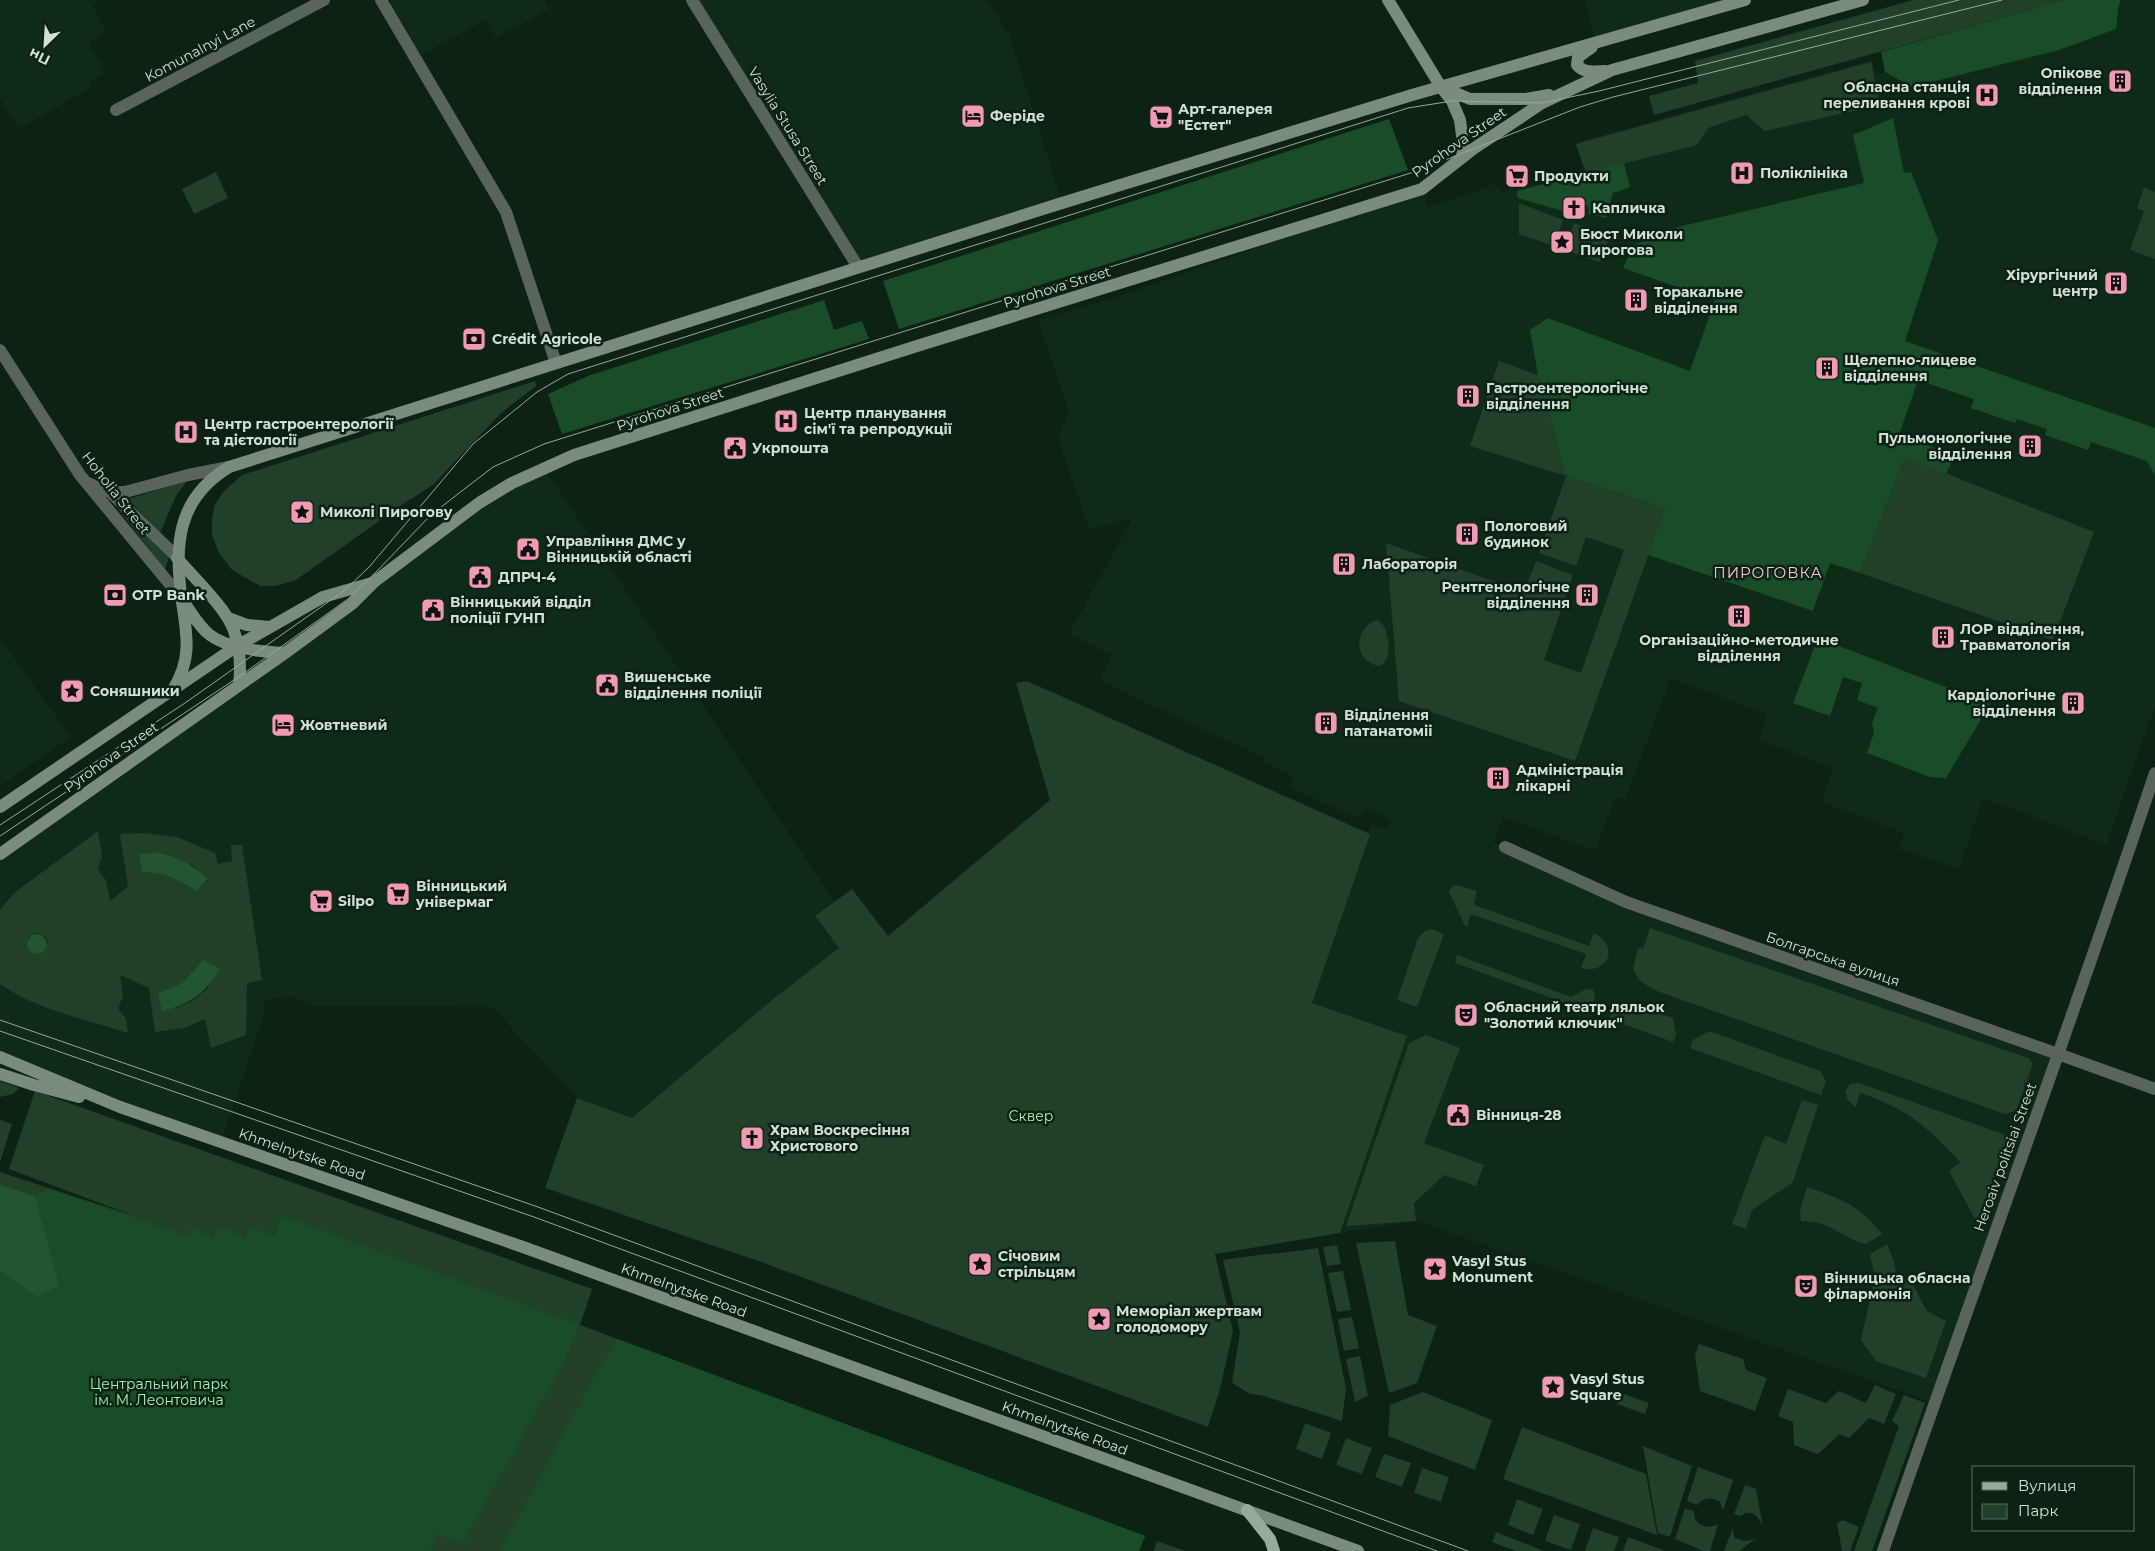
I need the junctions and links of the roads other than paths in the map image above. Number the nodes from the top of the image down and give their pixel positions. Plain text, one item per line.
1 (324, 0) edge
2 (381, 0) edge
3 (692, 0) edge
4 (1388, 0) edge
5 (1745, 0) edge
6 (1862, 0) edge
7 (1602, 41) junction
8 (1612, 70) junction
9 (1442, 87) junction
10 (1563, 93) junction
11 (116, 110) dead end
12 (1462, 158) junction
13 (858, 267) junction
14 (0, 350) edge
15 (556, 363) junction
16 (229, 467) junction
17 (86, 482) junction
18 (110, 492) junction
19 (177, 558) junction
20 (374, 582) junction
21 (182, 599) junction
22 (228, 618) junction
23 (269, 627) junction
24 (238, 646) junction
25 (285, 653) junction
26 (239, 685) junction
27 (174, 688) junction
28 (2155, 773) edge
29 (0, 807) edge
30 (1505, 847) dead end
31 (0, 854) edge
32 (2058, 1054) junction
33 (0, 1058) edge
34 (0, 1074) edge
35 (2155, 1090) edge
36 (120, 1107) junction
37 (1247, 1510) junction
38 (1274, 1551) edge
39 (1358, 1551) edge
40 (1882, 1551) edge

1 - 11 street, Komunalnyi Lane
2 - 15 street
3 - 13 street, Vasylia Stusa Street
4 - 9 main road
5 - 7 main road, Pyrohova Street
6 - 8 main road, Pyrohova Street
7 - 8 main road
7 - 9 main road, Pyrohova Street
8 - 10 main road, Pyrohova Street
9 - 10 main road
9 - 12 main road
9 - 13 main road, Pyrohova Street
10 - 12 main road, Pyrohova Street
12 - 20 main road, Pyrohova Street
13 - 15 main road, Pyrohova Street
14 - 17 street, Hoholia Street
15 - 16 main road, Pyrohova Street
16 - 18 street, Pyrohova Street
16 - 19 main road, Pyrohova Street
17 - 18 street, Pyrohova Street
17 - 21 street, Hoholia Street
18 - 19 street, Hoholia Street
19 - 21 main road, Pyrohova Street
19 - 22 main road
20 - 23 main road
20 - 25 main road, Pyrohova Street
21 - 24 main road, Pyrohova Street
21 - 27 main road, Pyrohova Street
22 - 23 main road
22 - 24 main road
23 - 24 main road
24 - 25 main road, Pyrohova Street
24 - 26 main road
24 - 27 main road, Pyrohova Street
25 - 26 main road, Pyrohova Street
26 - 31 main road, Pyrohova Street
27 - 29 main road, Pyrohova Street
28 - 32 street, Heroaiv politsiai Street
30 - 32 street, Болгарська вулиця
32 - 35 street, Болгарська вулиця
32 - 40 street, Heroaiv politsiai Street
33 - 36 main road, Khmelnytske Road
34 - 36 main road
36 - 37 main road, Khmelnytske Road
37 - 38 main road
37 - 39 main road, Khmelnytske Road

